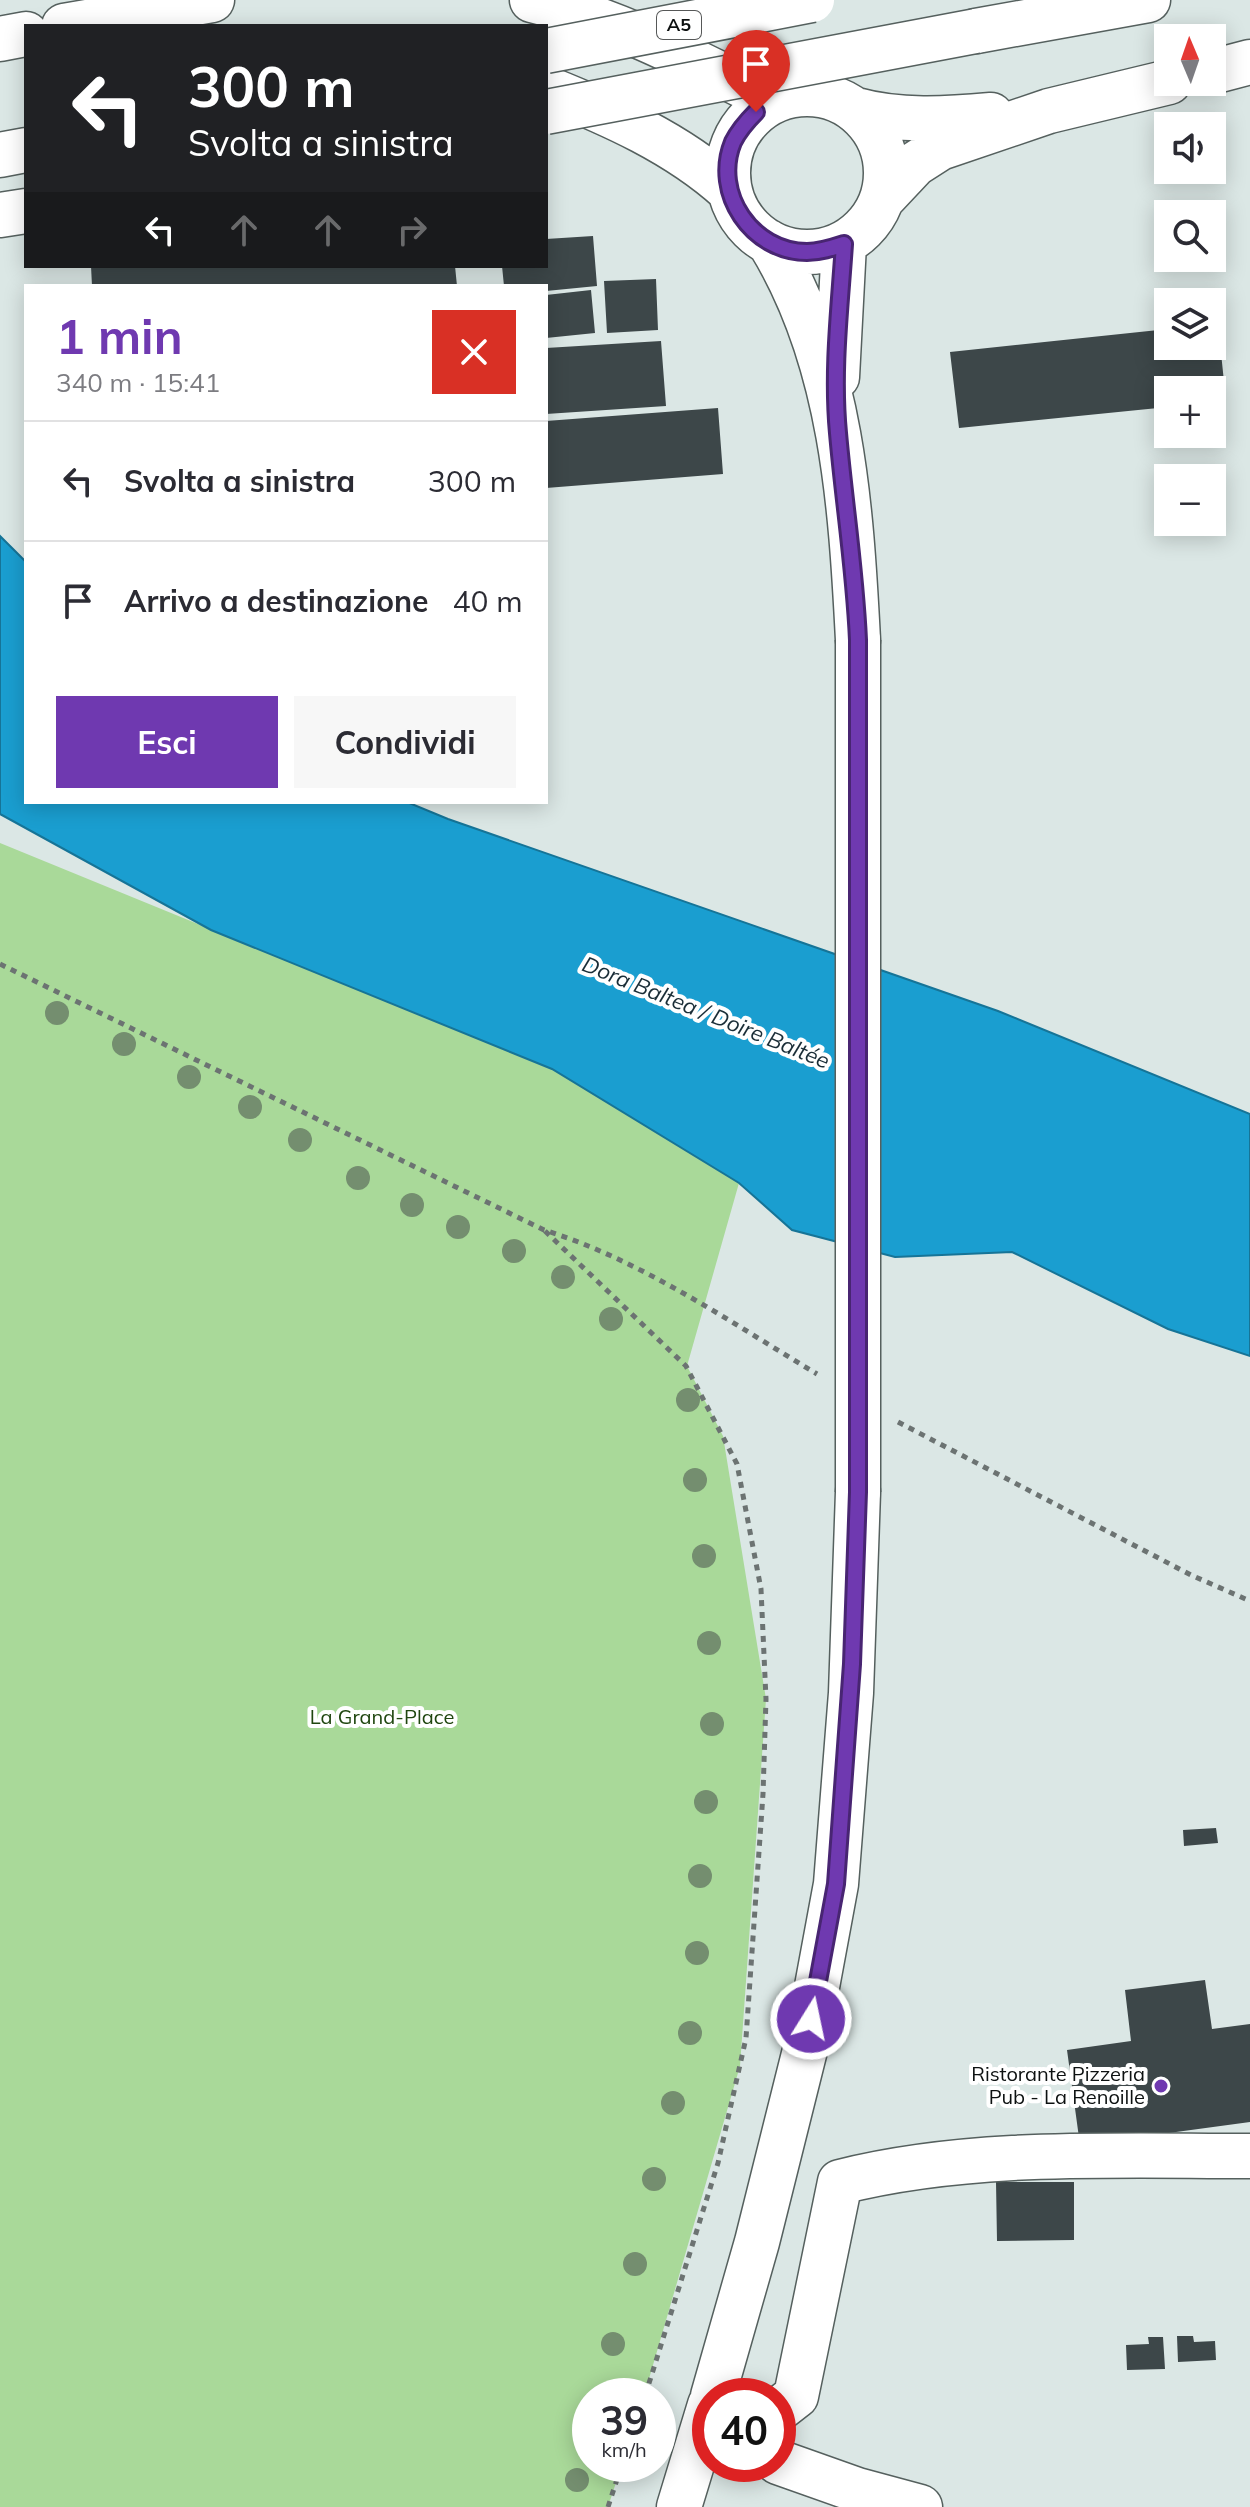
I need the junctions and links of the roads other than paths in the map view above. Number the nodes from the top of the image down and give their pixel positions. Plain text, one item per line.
1 (212, 0) edge
2 (532, 0) edge
3 (812, 0) edge
4 (1148, 0) edge
5 (75, 24) edge
6 (24, 34) edge
7 (0, 39) edge
8 (548, 51) edge
9 (0, 52) edge
10 (24, 53) edge
11 (1250, 62) edge
12 (1226, 68) edge
13 (1154, 86) edge
14 (548, 89) edge
15 (774, 101) junction
16 (856, 110) junction
17 (1049, 111) junction
18 (548, 112) edge
19 (24, 150) edge
20 (0, 155) edge
21 (729, 190) junction
22 (883, 198) junction
23 (24, 211) edge
24 (0, 215) edge
25 (769, 242) junction
26 (844, 244) junction
27 (838, 431) junction
28 (1250, 2156) edge
29 (719, 2378) edge
30 (796, 2396) edge
31 (692, 2468) edge
32 (796, 2468) edge
33 (679, 2507) edge
34 (920, 2507) edge

1 - 5 main road
2 - 15 main road
3 - 8 main road, A5, bridge
4 - 18 main road, bridge
6 - 7 main road
9 - 10 main road
11 - 12 main road
13 - 17 main road
14 - 21 main road
15 - 16 main road
15 - 21 main road
16 - 17 main road
16 - 22 main road
17 - 22 main road
19 - 20 main road
21 - 25 main road
22 - 26 main road
23 - 24 main road
25 - 26 main road
25 - 27 main road
26 - 27 main road
27 - 29 main road, bridge
28 - 30 main road
31 - 33 main road
32 - 34 main road

